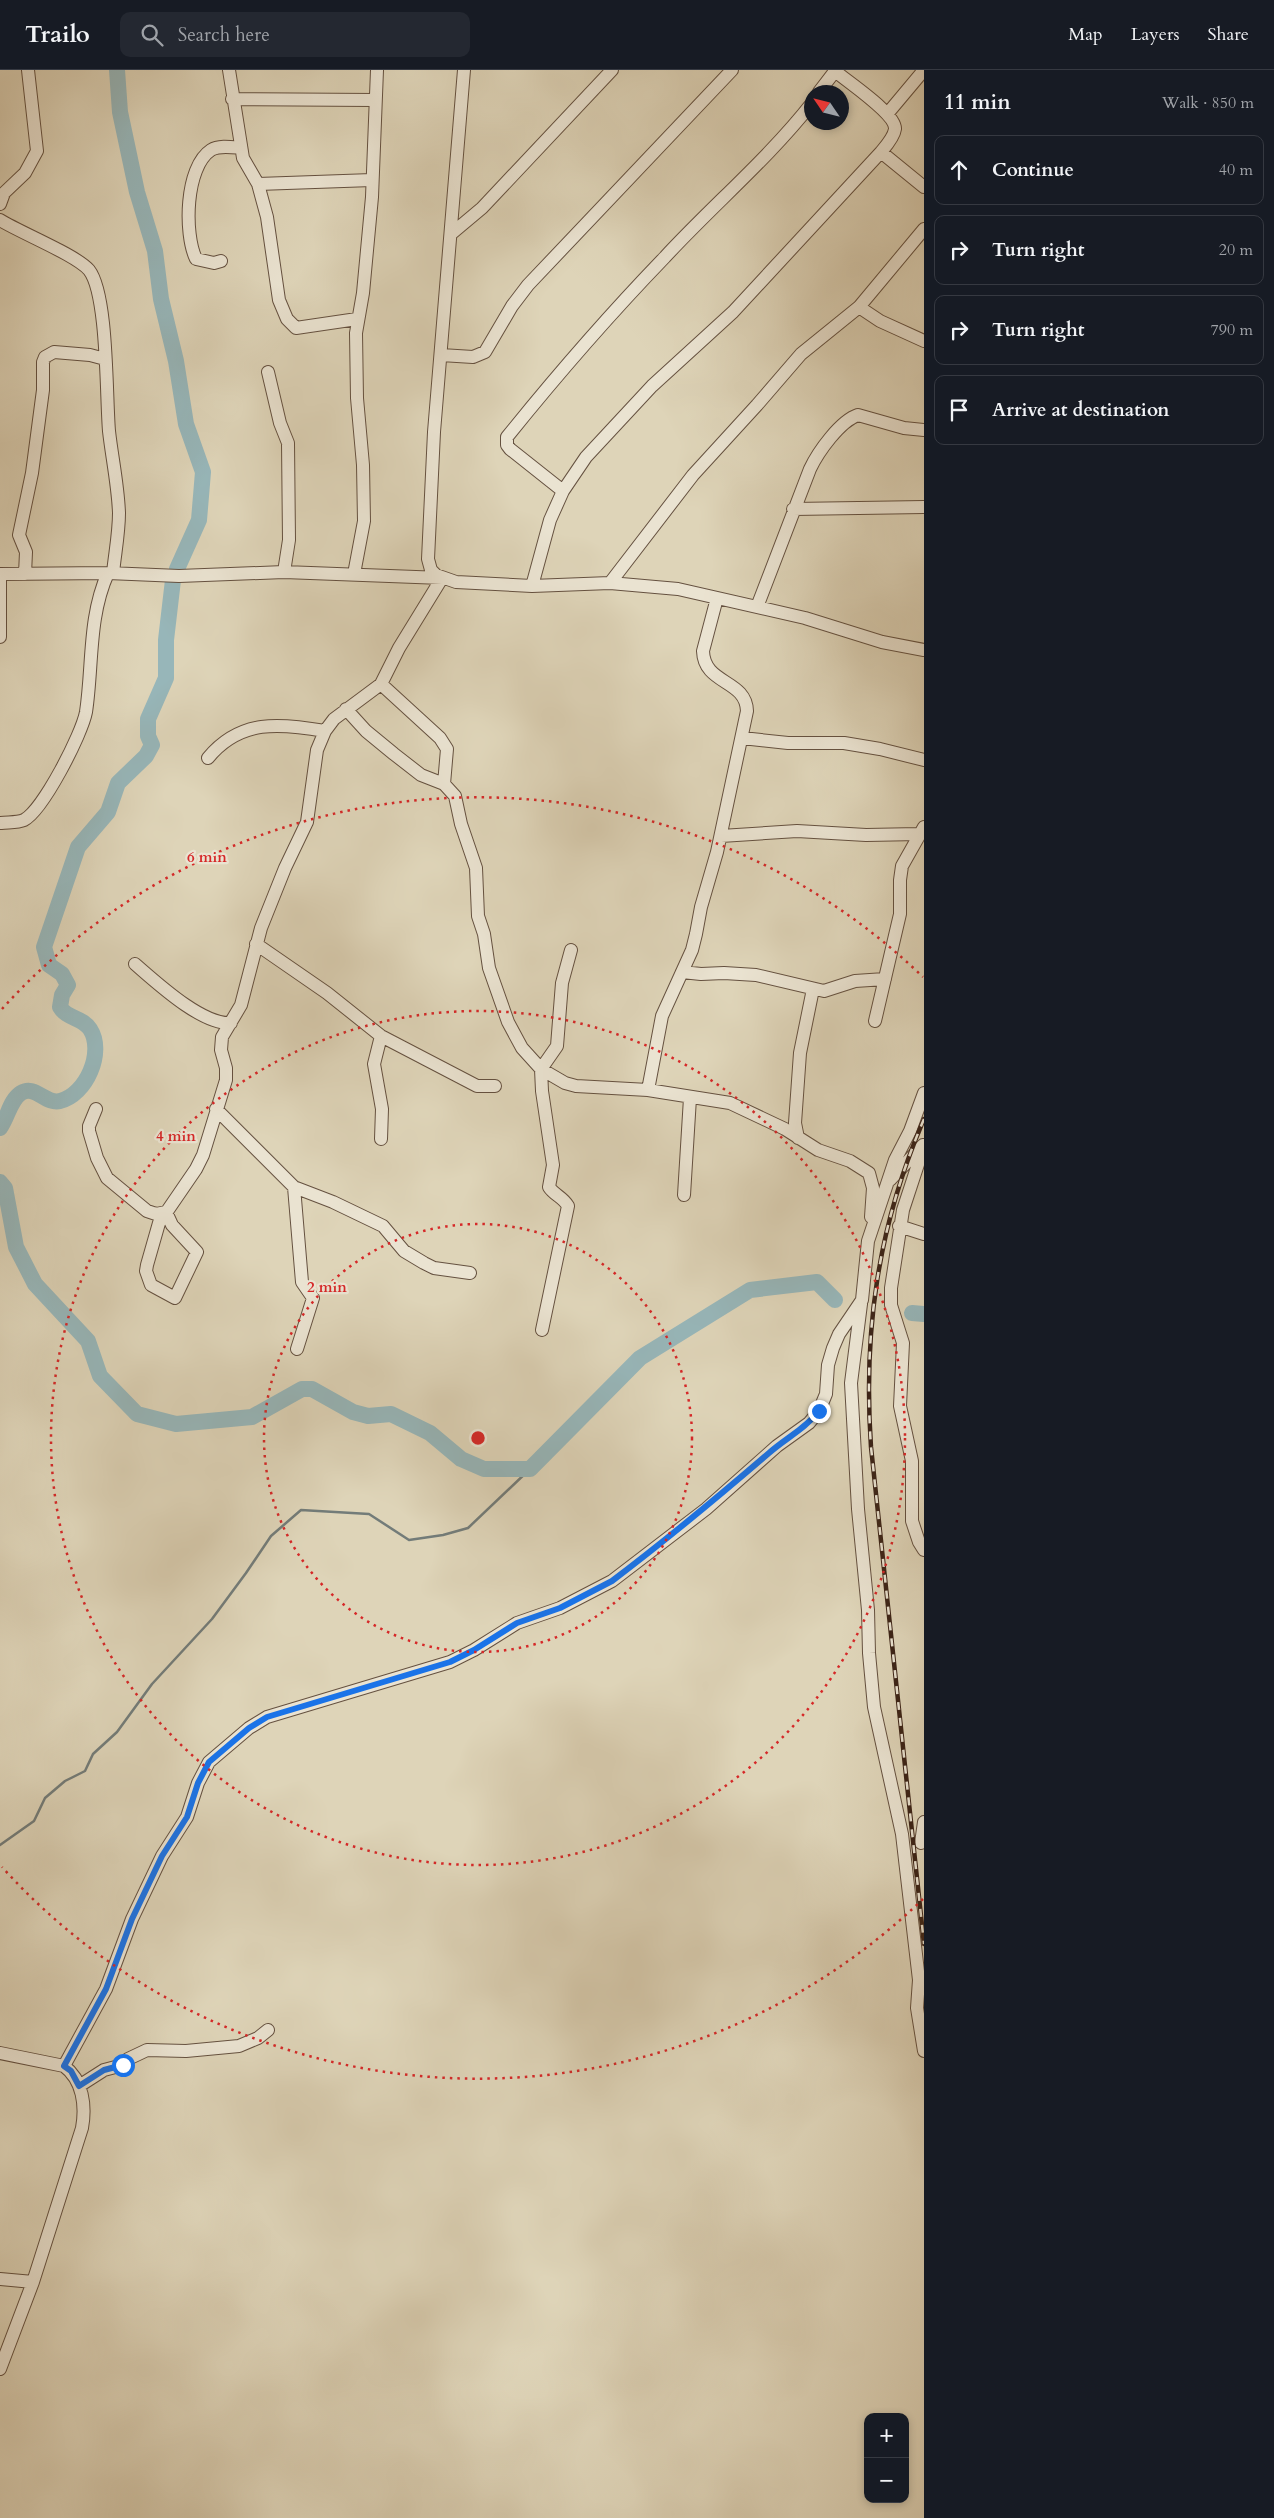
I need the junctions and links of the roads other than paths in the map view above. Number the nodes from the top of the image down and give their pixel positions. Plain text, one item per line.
1 (28, 70) edge
2 (229, 70) edge
3 (377, 70) edge
4 (464, 70) edge
5 (612, 70) edge
6 (732, 70) edge
7 (924, 70) edge
8 (834, 71) edge
9 (824, 85) edge
10 (232, 99) junction
11 (375, 100) junction
12 (804, 111) edge
13 (888, 113) junction
14 (241, 148) junction
15 (881, 152) junction
16 (372, 180) junction
17 (258, 184) junction
18 (924, 187) edge
19 (0, 204) edge
20 (0, 220) edge
21 (924, 229) edge
22 (451, 234) junction
23 (221, 261) dead end
24 (859, 307) junction
25 (357, 319) junction
26 (924, 341) edge
27 (441, 355) junction
28 (105, 359) junction
29 (268, 372) dead end
30 (924, 430) edge
31 (563, 491) junction
32 (924, 507) edge
33 (793, 509) junction
34 (284, 572) junction
35 (110, 573) junction
36 (0, 574) edge
37 (25, 574) junction
38 (354, 574) junction
39 (442, 578) junction
40 (610, 583) junction
41 (532, 586) junction
42 (718, 598) junction
43 (757, 607) junction
44 (0, 637) edge
45 (924, 650) edge
46 (381, 684) junction
47 (346, 709) junction
48 (325, 731) junction
49 (742, 738) junction
50 (208, 758) dead end
51 (924, 760) edge
52 (444, 784) junction
53 (1, 823) edge
54 (921, 831) edge
55 (721, 836) junction
56 (256, 944) junction
57 (571, 950) dead end
58 (134, 964) dead end
59 (682, 972) junction
60 (884, 979) junction
61 (813, 989) junction
62 (875, 1021) dead end
63 (231, 1023) junction
64 (381, 1036) junction
65 (541, 1069) junction
66 (495, 1086) dead end
67 (648, 1090) junction
68 (924, 1093) edge
69 (690, 1098) junction
70 (96, 1109) dead end
71 (216, 1110) junction
72 (798, 1138) junction
73 (382, 1139) dead end
74 (924, 1148) edge
75 (887, 1184) junction
76 (294, 1187) junction
77 (684, 1195) dead end
78 (166, 1212) junction
79 (900, 1226) junction
80 (924, 1234) edge
81 (868, 1241) junction
82 (470, 1273) dead end
83 (862, 1300) junction
84 (542, 1330) dead end
85 (297, 1349) dead end
86 (924, 1550) edge
87 (924, 1822) edge
88 (922, 1843) dead end
89 (268, 2030) dead end
90 (924, 2051) edge
91 (0, 2053) edge
92 (64, 2066) junction
93 (79, 2086) junction
94 (0, 2279) edge
95 (33, 2282) junction
96 (0, 2369) edge

1 - 19 street
2 - 10 street
3 - 11 street
4 - 22 street
5 - 22 street
6 - 27 street
7 - 13 street
8 - 9 street
8 - 13 street
10 - 11 street
10 - 14 street
11 - 16 street
12 - 31 street
13 - 15 street
14 - 17 street
14 - 23 street
15 - 18 street
15 - 31 street
16 - 17 street
16 - 25 street
17 - 25 street
20 - 28 street
21 - 24 street
22 - 27 street
24 - 26 street
24 - 40 street
25 - 38 street
27 - 39 street
28 - 35 street
28 - 37 street
29 - 34 street
30 - 33 street
31 - 41 street
32 - 33 street
33 - 43 street
34 - 35 street
34 - 38 street
35 - 37 street
35 - 53 street
36 - 37 street
36 - 44 street
38 - 39 street
39 - 41 street
39 - 46 street
40 - 41 street
40 - 42 street
42 - 43 street
42 - 49 street
43 - 45 street
46 - 47 street
46 - 52 street
47 - 48 street
47 - 52 street
48 - 50 street
48 - 56 street
49 - 51 street
49 - 55 street
52 - 65 street
54 - 55 street
54 - 60 street
55 - 59 street
56 - 63 street
56 - 64 street
57 - 65 street
58 - 63 street
59 - 61 street
59 - 67 street
60 - 61 street
60 - 62 street
61 - 72 street
63 - 71 street
64 - 66 street
64 - 73 street
65 - 67 street
65 - 84 street
67 - 69 street
68 - 75 street
69 - 72 street
69 - 77 street
70 - 78 street
71 - 76 street
71 - 78 street
72 - 81 street
74 - 75 street
74 - 79 street
75 - 81 street
76 - 82 street
76 - 85 street
78 - 78 street
79 - 80 street
79 - 86 street
81 - 83 street
83 - 90 street
83 - 92 street
87 - 88 street
89 - 93 street
91 - 92 street
92 - 93 street
93 - 95 street
94 - 95 street
95 - 96 street

